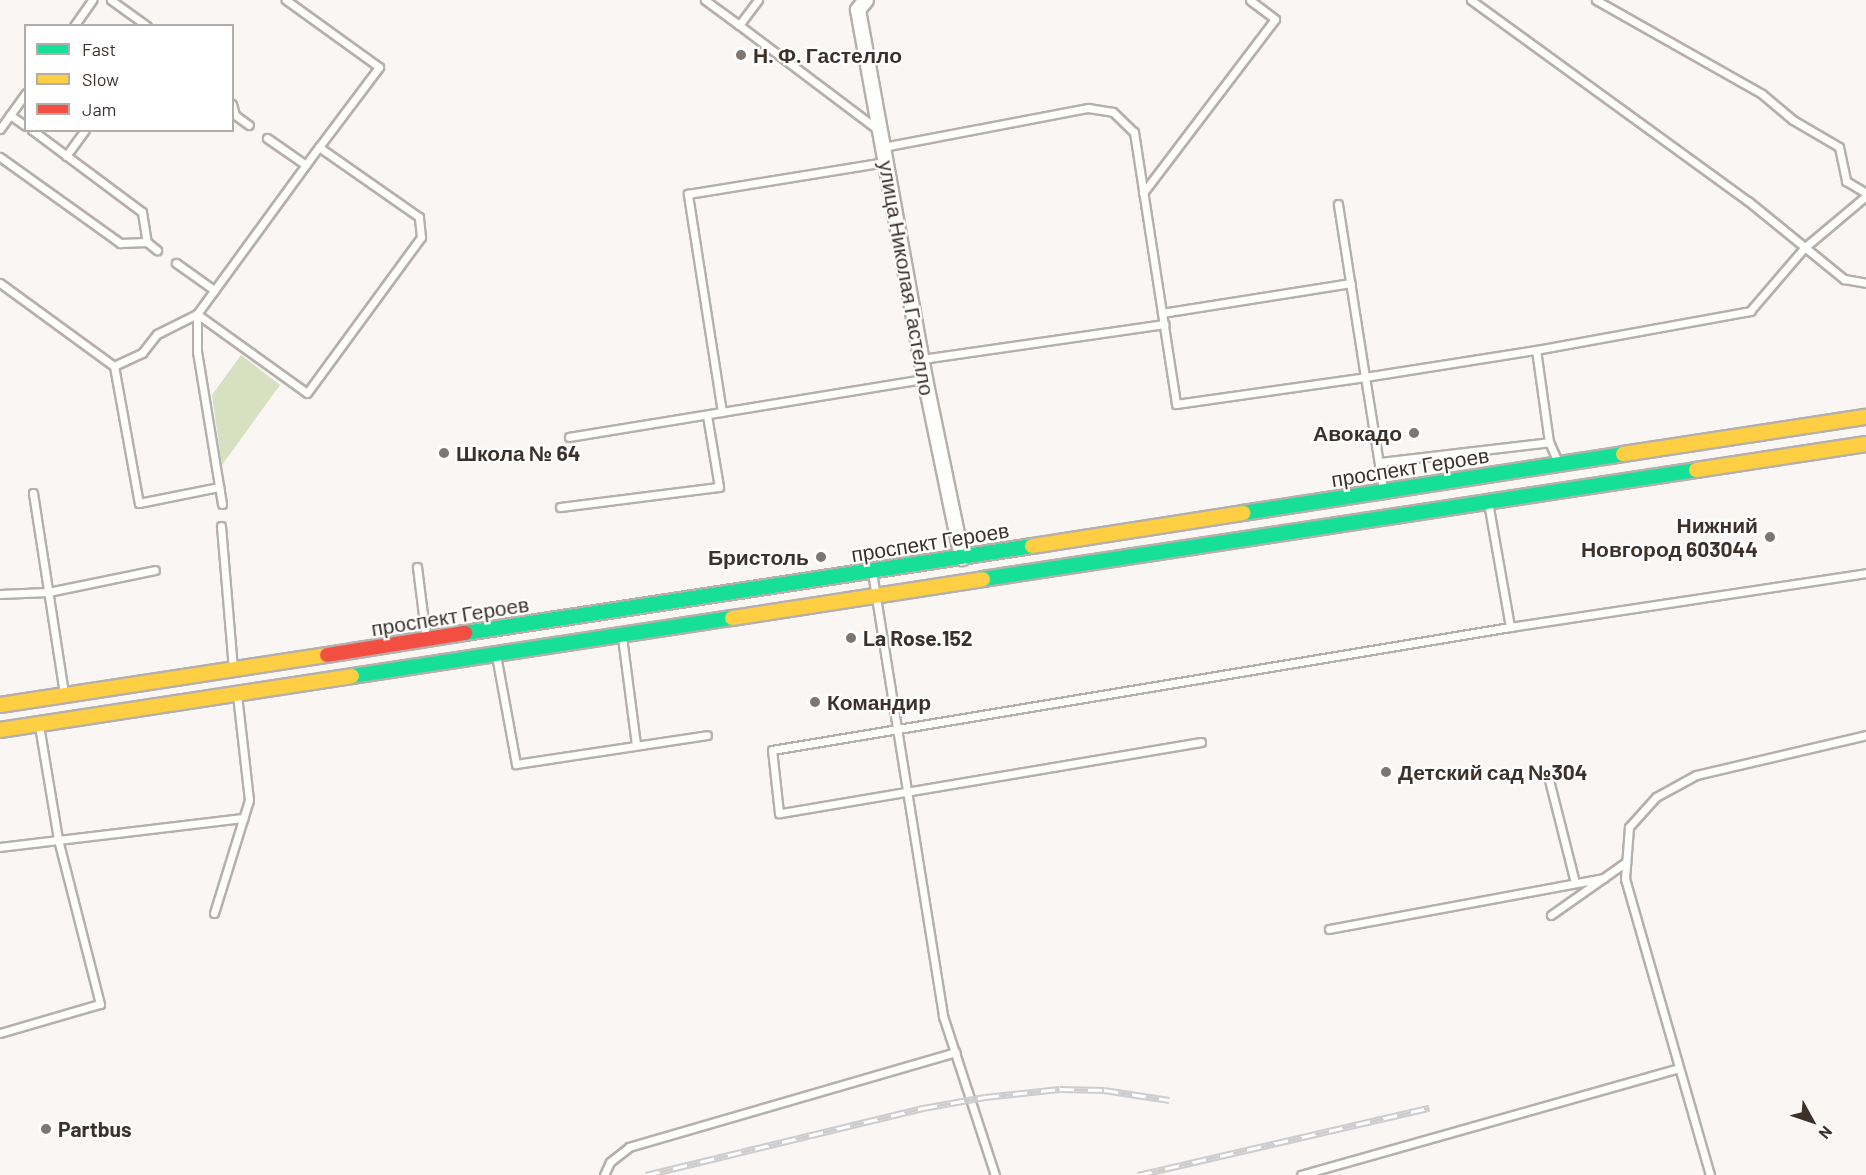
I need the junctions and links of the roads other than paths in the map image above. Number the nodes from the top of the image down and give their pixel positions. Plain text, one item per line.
1 (92, 0) edge
2 (111, 0) edge
3 (286, 0) edge
4 (705, 0) edge
5 (758, 0) edge
6 (866, 0) edge
7 (1250, 0) edge
8 (1471, 0) edge
9 (1596, 0) edge
10 (75, 24) edge
11 (144, 24) edge
12 (739, 25) junction
13 (24, 96) edge
14 (10, 115) junction
15 (234, 116) edge
16 (24, 125) edge
17 (249, 125) dead end
18 (0, 129) edge
19 (880, 131) junction
20 (35, 132) edge
21 (84, 132) edge
22 (267, 138) dead end
23 (319, 147) junction
24 (883, 147) junction
25 (66, 156) junction
26 (0, 158) edge
27 (886, 162) junction
28 (306, 165) junction
29 (1143, 193) junction
30 (1866, 195) edge
31 (1338, 204) dead end
32 (147, 242) junction
33 (1804, 248) junction
34 (157, 250) dead end
35 (176, 263) dead end
36 (0, 283) edge
37 (1351, 283) junction
38 (1866, 283) edge
39 (214, 290) junction
40 (1162, 313) junction
41 (197, 314) junction
42 (1164, 324) junction
43 (1536, 350) junction
44 (922, 360) junction
45 (114, 366) junction
46 (1365, 376) junction
47 (926, 379) junction
48 (722, 412) junction
49 (707, 415) junction
50 (1866, 417) edge
51 (569, 437) dead end
52 (1549, 442) junction
53 (1866, 444) edge
54 (1380, 462) junction
55 (1559, 465) junction
56 (219, 487) junction
57 (1383, 493) junction
58 (33, 494) dead end
59 (1488, 502) junction
60 (222, 504) dead end
61 (560, 507) dead end
62 (220, 526) dead end
63 (963, 558) junction
64 (417, 567) dead end
65 (155, 570) dead end
66 (872, 572) junction
67 (1866, 573) edge
68 (48, 592) junction
69 (0, 594) edge
70 (875, 596) junction
71 (1509, 627) junction
72 (622, 636) junction
73 (426, 640) junction
74 (496, 655) junction
75 (234, 670) junction
76 (64, 695) junction
77 (237, 695) junction
78 (0, 705) edge
79 (39, 724) junction
80 (0, 730) edge
81 (897, 730) junction
82 (707, 735) dead end
83 (1866, 735) edge
84 (1201, 742) dead end
85 (636, 745) junction
86 (1548, 776) dead end
87 (906, 793) junction
88 (243, 818) junction
89 (58, 839) junction
90 (0, 848) edge
91 (1626, 862) junction
92 (1603, 878) junction
93 (1575, 883) junction
94 (214, 913) dead end
95 (1551, 915) dead end
96 (1329, 929) dead end
97 (0, 1033) edge
98 (955, 1052) junction
99 (1678, 1068) junction
100 (604, 1175) edge
101 (995, 1175) edge
102 (1301, 1175) edge
103 (1710, 1175) edge

1 - 10 lane
2 - 11 lane
3 - 23 lane
4 - 12 lane
5 - 12 lane
6 - 19 street, улица Николая Гастелло
7 - 29 lane
8 - 33 lane
9 - 30 lane
12 - 19 lane
13 - 14 lane
14 - 16 lane
14 - 18 lane
15 - 17 lane
19 - 24 street, улица Николая Гастелло
20 - 25 lane
21 - 25 lane
22 - 28 lane
23 - 28 lane
23 - 41 lane
24 - 27 street, улица Николая Гастелло
24 - 29 lane
25 - 32 lane
26 - 32 lane
27 - 44 street, улица Николая Гастелло
27 - 48 lane
28 - 39 lane
29 - 40 lane
30 - 33 lane
31 - 37 lane
32 - 34 lane
33 - 38 lane
33 - 43 lane
35 - 39 lane
36 - 45 lane
37 - 40 lane
37 - 46 lane
39 - 41 lane
40 - 42 lane
41 - 45 lane
41 - 56 lane
42 - 44 lane
42 - 46 lane
43 - 46 lane
43 - 52 lane
44 - 47 street, улица Николая Гастелло
45 - 56 lane
46 - 54 lane
47 - 48 lane
47 - 63 street, улица Николая Гастелло
48 - 49 lane
49 - 51 lane
49 - 61 lane
50 - 55 main road, проспект Героев
52 - 54 lane
52 - 55 lane
53 - 59 main road
54 - 57 lane
55 - 57 main road, проспект Героев
56 - 60 lane
57 - 63 main road, проспект Героев
58 - 68 lane
59 - 70 main road
59 - 71 lane
62 - 75 lane
63 - 66 main road, проспект Героев
64 - 73 lane
65 - 68 lane
66 - 70 lane
66 - 73 main road, проспект Героев
67 - 71 lane
68 - 69 lane
68 - 76 lane
70 - 72 main road
70 - 81 lane
71 - 81 lane
72 - 74 main road
72 - 85 lane
73 - 75 main road, проспект Героев
74 - 77 main road
74 - 85 lane
75 - 76 main road, проспект Героев
76 - 78 main road, проспект Героев
77 - 79 main road
77 - 88 lane
79 - 80 main road
79 - 89 lane
81 - 87 lane
81 - 87 lane
82 - 85 lane
83 - 91 lane
84 - 87 lane
86 - 93 lane
87 - 98 lane
88 - 89 lane
88 - 94 lane
89 - 90 lane
89 - 97 lane
91 - 92 lane
91 - 99 lane
92 - 93 lane
92 - 95 lane
93 - 96 lane
98 - 100 lane
98 - 101 lane
99 - 102 lane
99 - 103 lane

